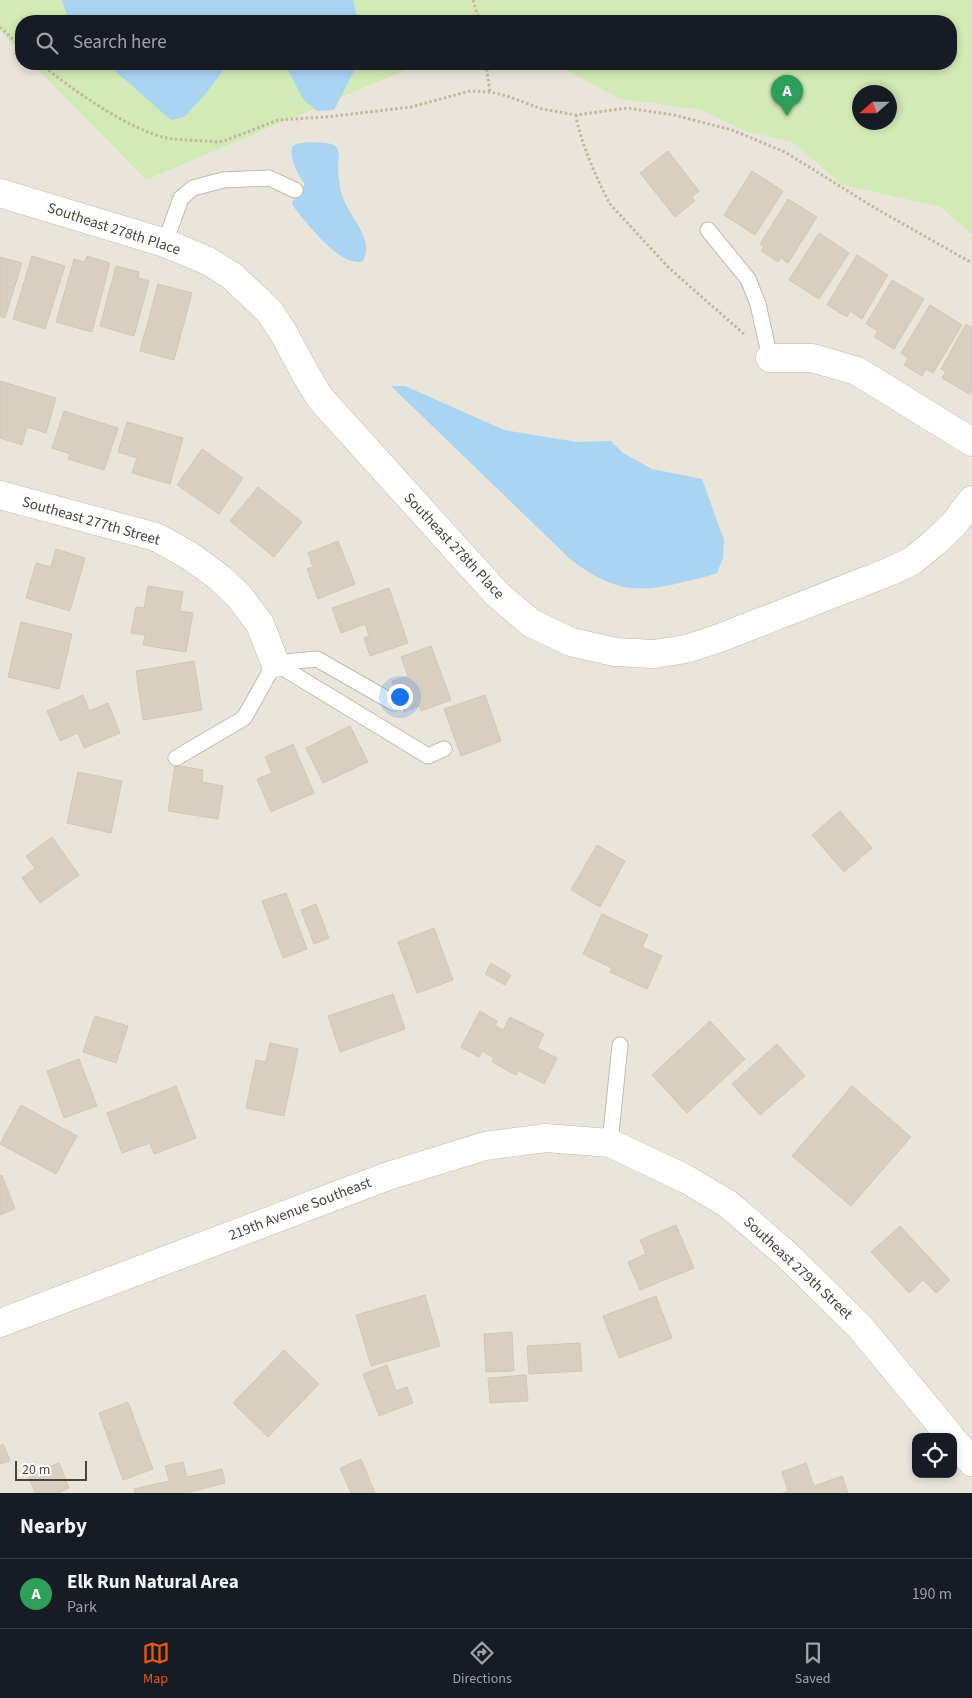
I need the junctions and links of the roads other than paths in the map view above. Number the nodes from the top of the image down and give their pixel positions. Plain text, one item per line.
1 (295, 190) dead end
2 (0, 193) edge
3 (708, 230) dead end
4 (165, 243) junction
5 (770, 358) joint
6 (972, 442) edge
7 (1, 499) edge
8 (972, 500) edge
9 (275, 663) junction
10 (394, 703) dead end
11 (444, 749) dead end
12 (176, 758) dead end
13 (620, 1045) dead end
14 (610, 1143) junction
15 (0, 1323) edge
16 (948, 1433) edge
17 (957, 1444) edge
18 (972, 1462) edge

1 - 4 lane
2 - 4 street, Southeast 278th Place
3 - 5 lane
4 - 8 street, Southeast 278th Place
5 - 6 street
7 - 9 street, Southeast 277th Street
9 - 10 lane
9 - 11 lane
9 - 12 lane
13 - 14 lane
14 - 15 street, 219th Avenue Southeast
14 - 16 street, Southeast 279th Street
17 - 18 street, Southeast 279th Street

